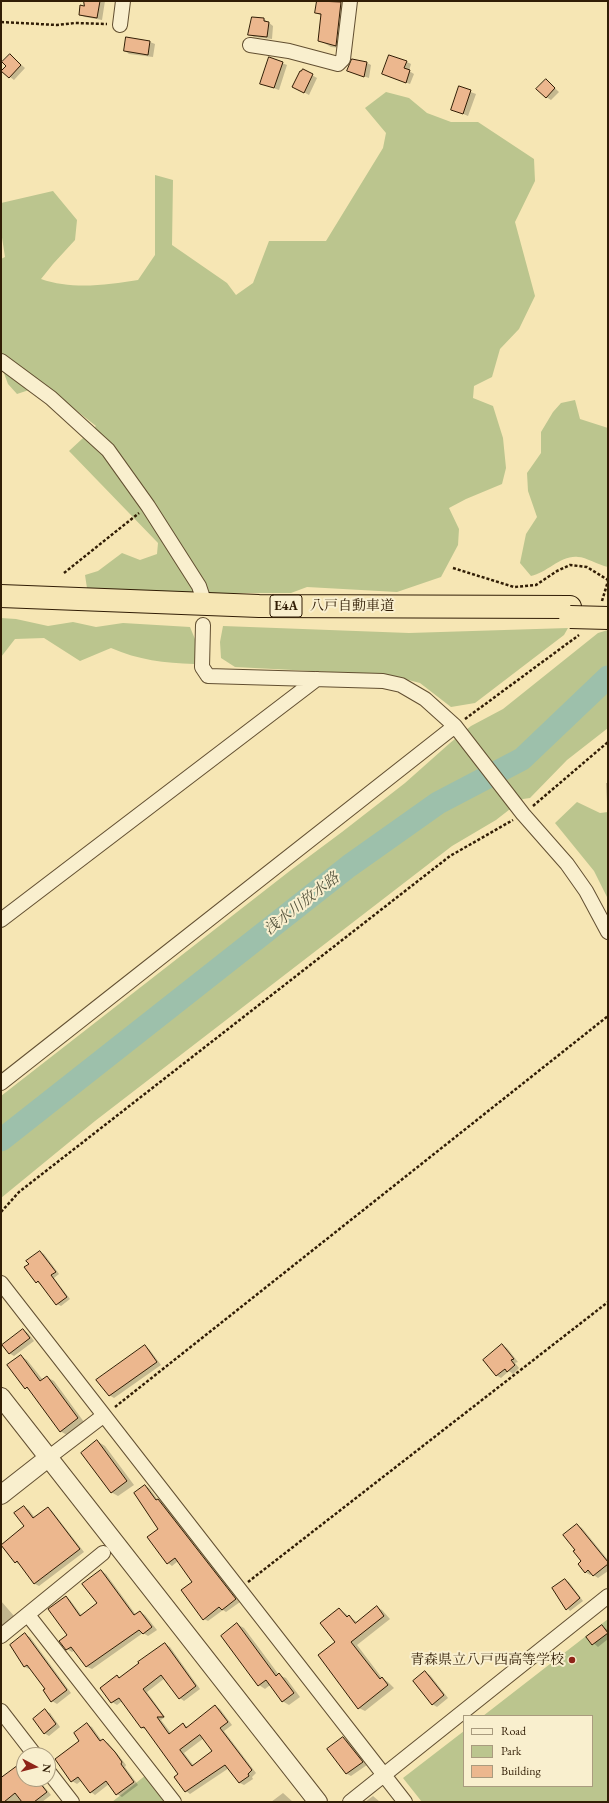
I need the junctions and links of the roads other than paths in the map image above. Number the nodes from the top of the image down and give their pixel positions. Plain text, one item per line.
1 (122, 1) edge
2 (350, 1) edge
3 (120, 25) road end
4 (250, 45) dead end
5 (1, 361) edge
6 (1, 596) edge
7 (204, 598) dead end
8 (1, 606) edge
9 (606, 609) edge
10 (575, 618) junction
11 (202, 625) dead end
12 (317, 679) junction
13 (455, 726) junction
14 (1, 920) edge
15 (608, 932) edge
16 (1, 1082) edge
17 (1, 1284) edge
18 (1, 1397) edge
19 (104, 1416) junction
20 (48, 1458) junction
21 (1, 1495) edge
22 (103, 1553) dead end
23 (608, 1596) edge
24 (28, 1615) junction
25 (1, 1636) edge
26 (1, 1711) edge
27 (29, 1747) edge
28 (383, 1774) junction
29 (56, 1781) edge
30 (72, 1802) edge
31 (174, 1802) edge
32 (318, 1802) edge
33 (350, 1802) edge
34 (405, 1802) edge

1 - 3 street
2 - 4 street
5 - 7 street
6 - 10 highway, 八戸自動車道 / E4A
8 - 10 highway, 八戸自動車道 / E4A
9 - 10 highway, 八戸自動車道 / E4A
11 - 12 street
12 - 13 street
12 - 14 street
13 - 15 street
13 - 16 street
17 - 19 street
18 - 20 street
19 - 20 street
19 - 28 street
20 - 21 street
20 - 32 street
22 - 24 street
23 - 28 street
24 - 25 street
24 - 31 street
26 - 27 street
28 - 33 street
28 - 34 street
29 - 30 street

